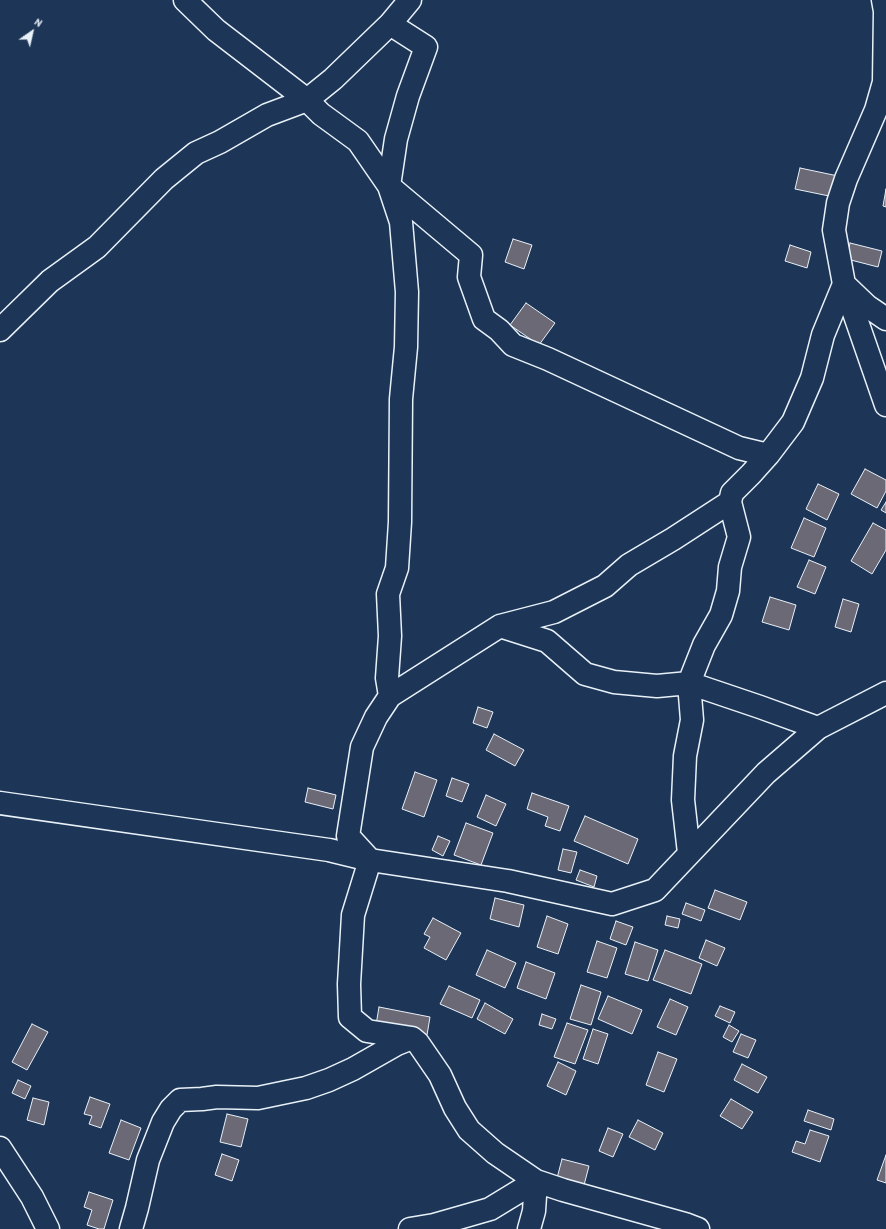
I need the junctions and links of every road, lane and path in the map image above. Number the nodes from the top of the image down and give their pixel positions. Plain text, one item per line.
1 (184, 0) edge
2 (410, 0) edge
3 (883, 0) edge
4 (390, 24) junction
5 (885, 82) edge
6 (307, 100) junction
7 (389, 186) junction
8 (844, 284) junction
9 (886, 319) edge
10 (0, 330) edge
11 (886, 405) edge
12 (768, 455) junction
13 (730, 502) junction
14 (500, 626) junction
15 (689, 683) junction
16 (886, 693) edge
17 (390, 696) junction
18 (818, 728) junction
19 (0, 803) edge
20 (689, 853) junction
21 (370, 860) junction
22 (412, 1038) junction
23 (0, 1148) edge
24 (536, 1181) junction
25 (48, 1229) edge
26 (131, 1229) edge
27 (410, 1229) edge
28 (529, 1229) edge
29 (698, 1229) edge

1 - 6 street
2 - 4 street
3 - 5 street
4 - 6 street
4 - 7 street
5 - 8 street
6 - 7 street
6 - 10 street
7 - 12 street
7 - 17 street
8 - 9 street
8 - 11 street
8 - 12 street
12 - 13 street
13 - 14 street
13 - 15 street
14 - 15 street
14 - 17 street
15 - 18 street
15 - 20 street
16 - 18 street
17 - 21 street
18 - 20 street
19 - 21 street
20 - 21 street
21 - 22 street
22 - 24 street
22 - 26 street
23 - 25 street
24 - 27 street
24 - 28 street
24 - 29 street

